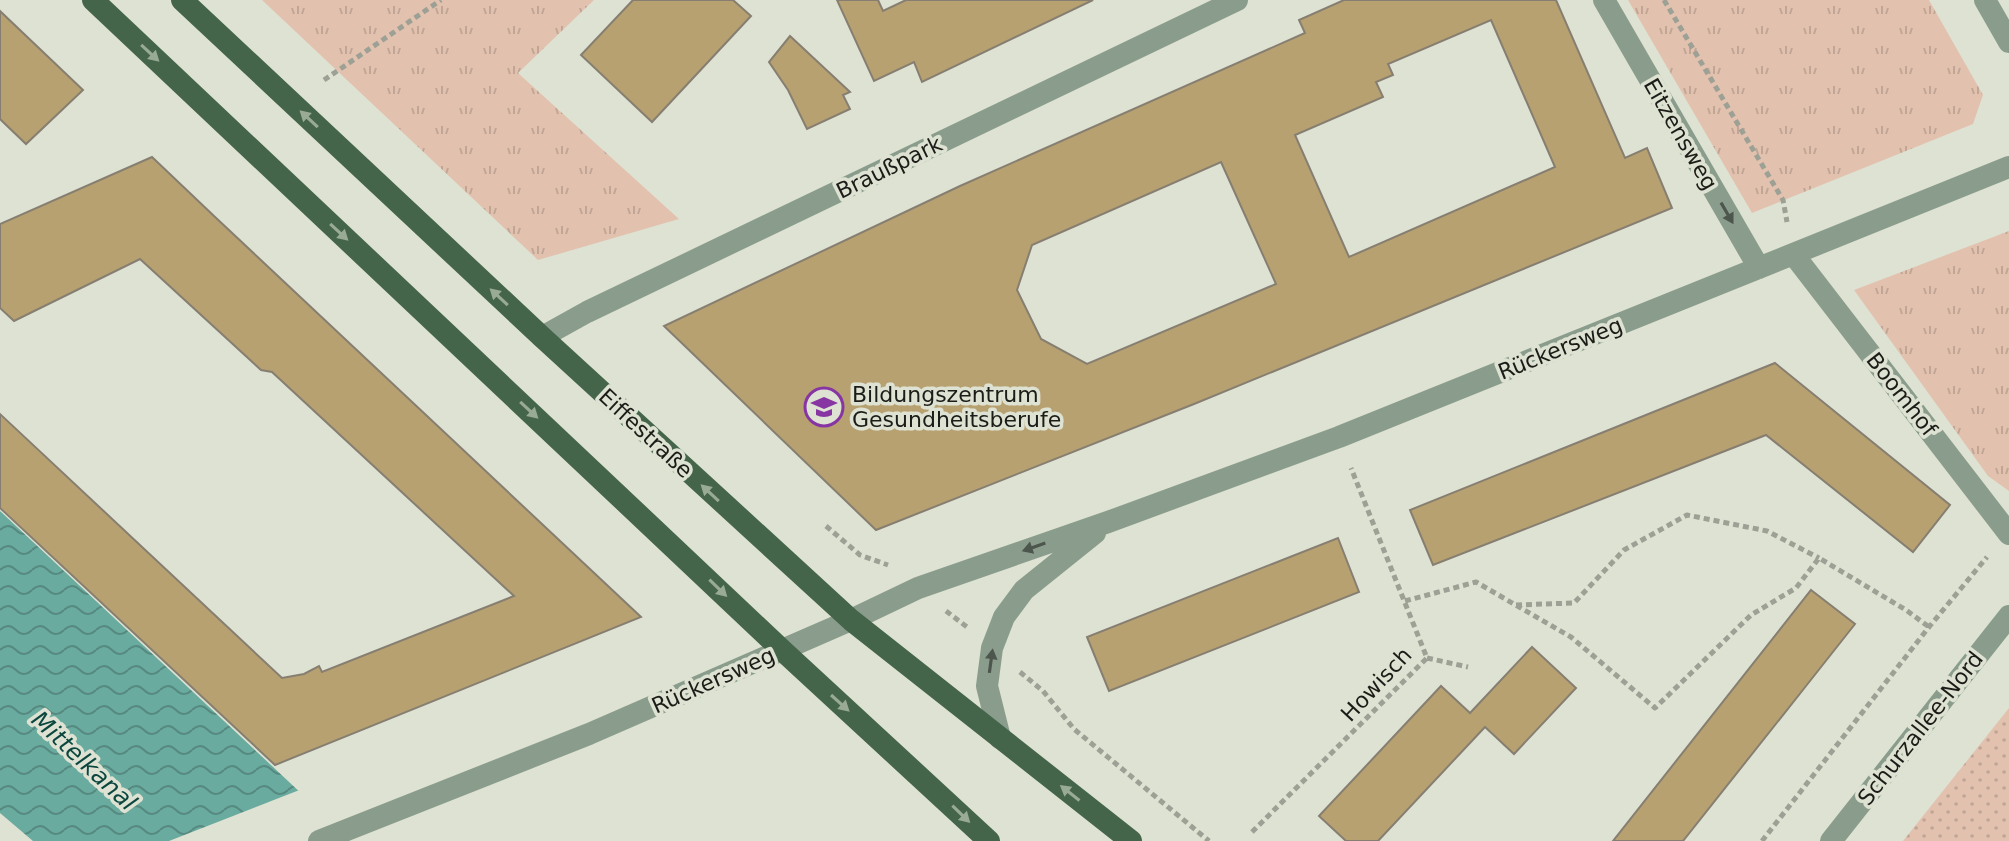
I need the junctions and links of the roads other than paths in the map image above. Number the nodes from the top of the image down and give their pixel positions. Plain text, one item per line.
1 (93, 0) edge
2 (182, 0) edge
3 (1237, 0) edge
4 (1604, 0) edge
5 (1985, 0) edge
6 (2009, 42) edge
7 (2009, 167) edge
8 (1794, 255) junction
9 (1759, 268) junction
10 (542, 337) junction
11 (1108, 522) junction
12 (2008, 533) edge
13 (2009, 616) edge
14 (851, 620) junction
15 (782, 650) junction
16 (1000, 738) junction
17 (319, 841) edge
18 (989, 841) edge
19 (1131, 841) edge
20 (1831, 841) edge

1 -> 15 main road
10 -> 2 main road, Eiffestraße
3 - 10 street, Braußpark
4 -> 9 street, Eitzensweg
5 - 6 street
7 - 8 street, Rückersweg
8 - 9 street, Rückersweg
8 - 12 street, Boomhof
9 - 11 street, Rückersweg
14 -> 10 main road, Eiffestraße
11 -> 14 street, Rückersweg
16 -> 11 street, Rückersweg
13 - 20 street, Schurzallee-Nord
14 - 15 street, Rückersweg
14 - 16 main road, Eiffestraße
15 - 17 street, Rückersweg
15 -> 18 main road
19 -> 16 main road, Eiffestraße

